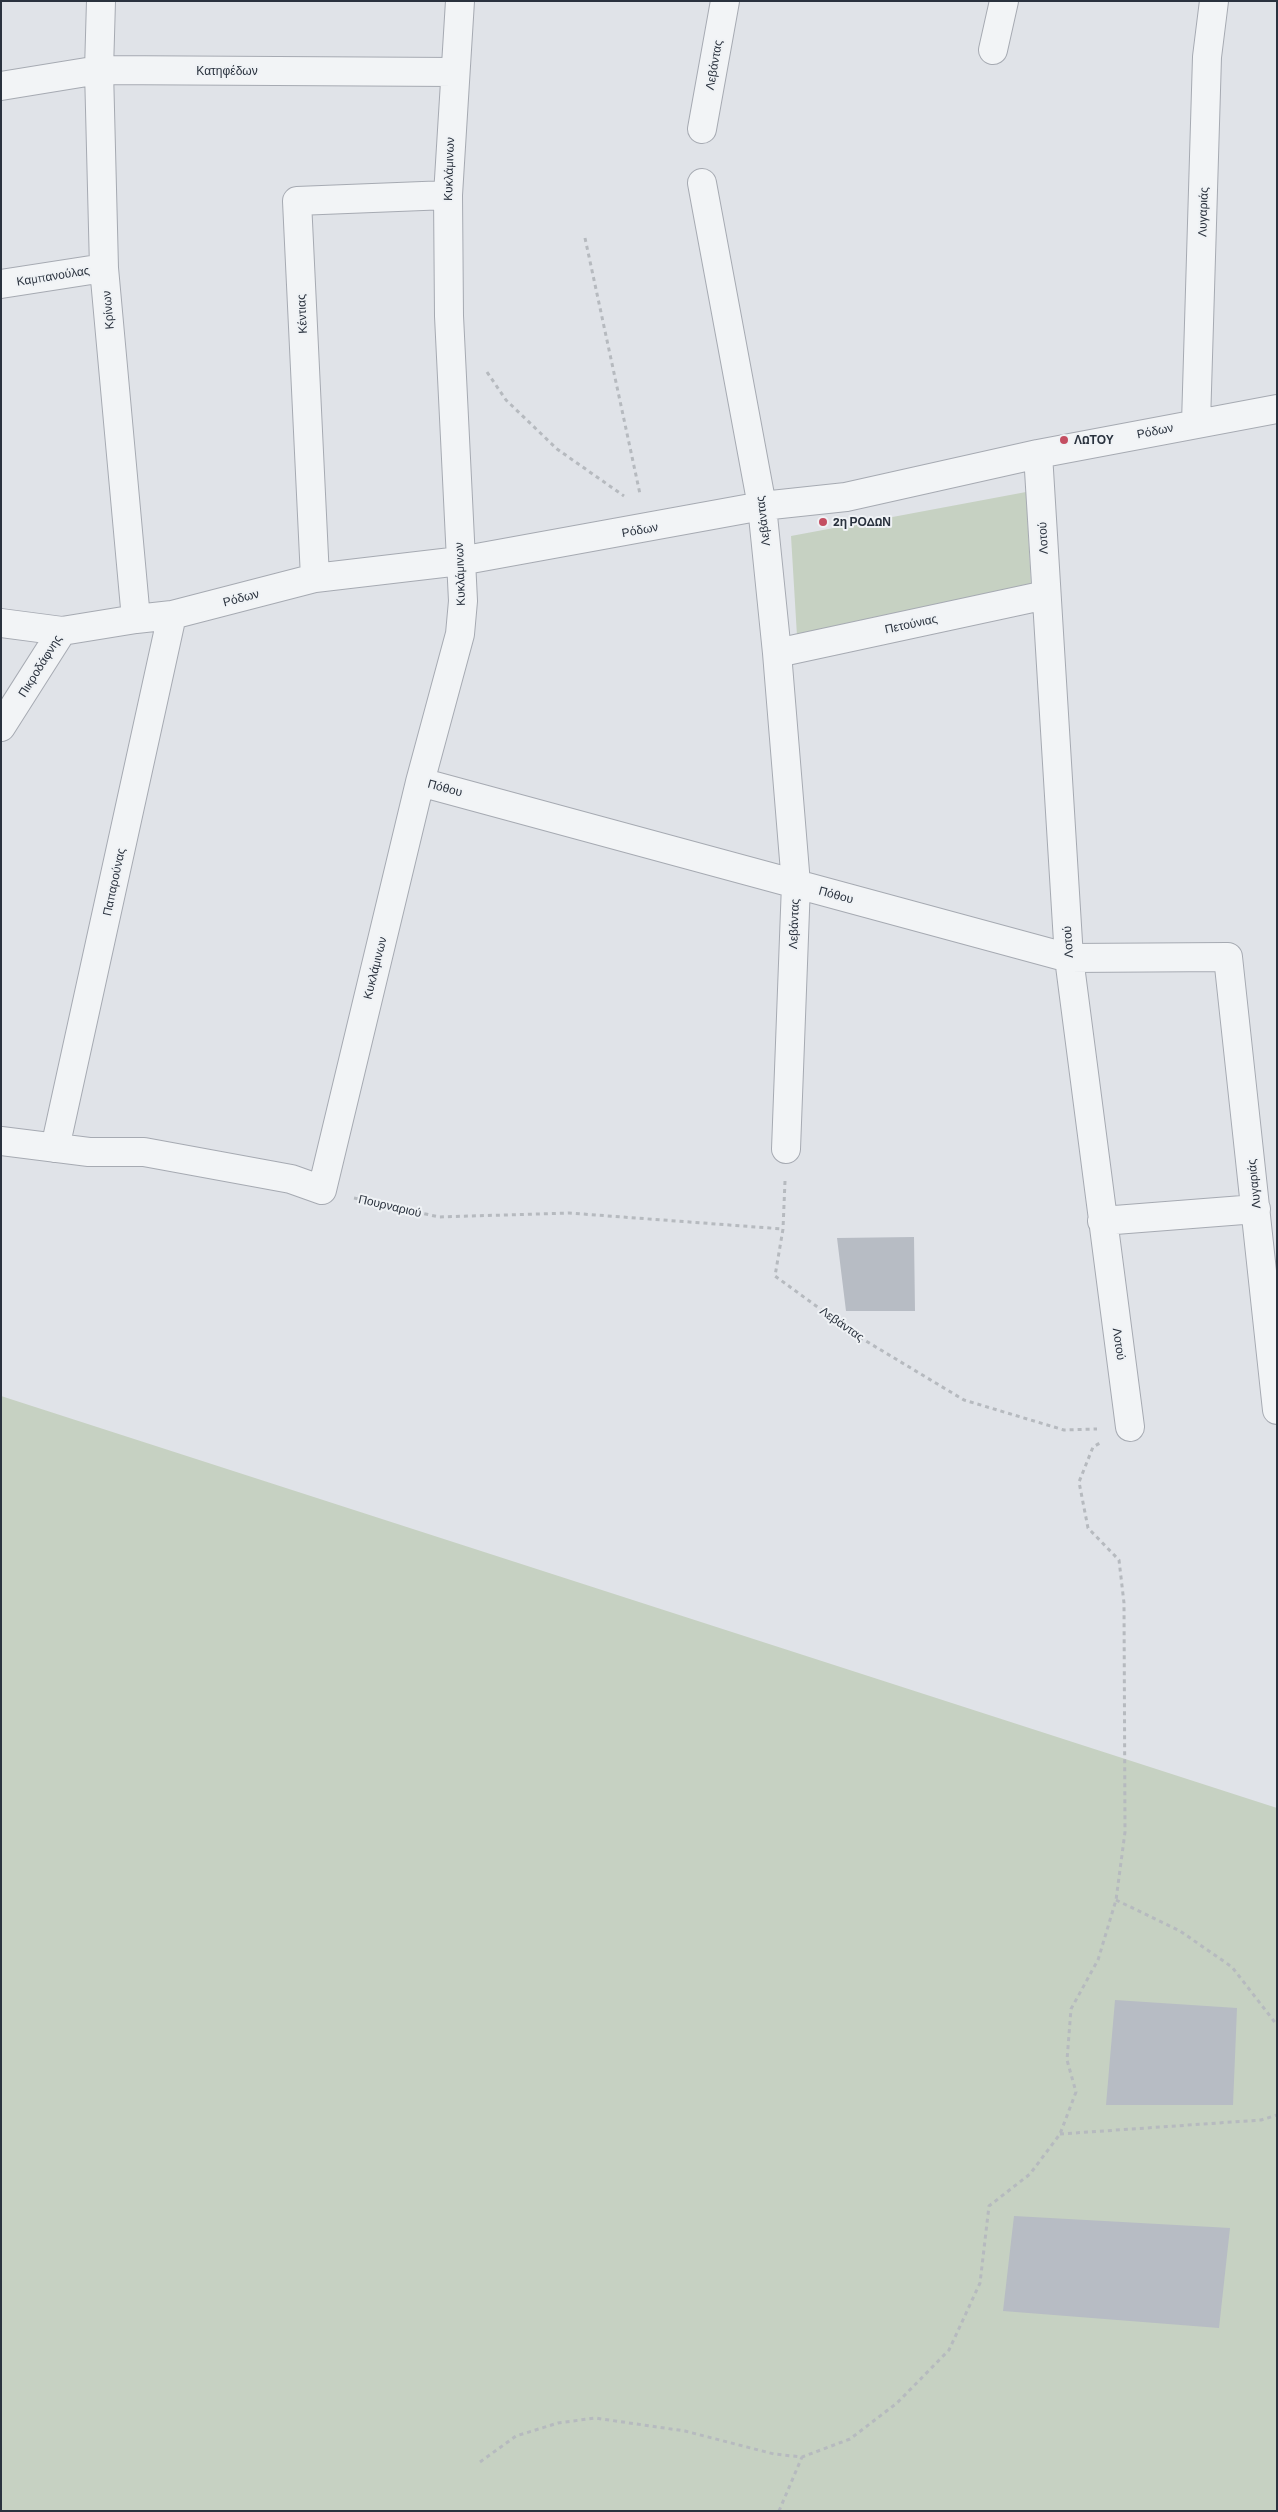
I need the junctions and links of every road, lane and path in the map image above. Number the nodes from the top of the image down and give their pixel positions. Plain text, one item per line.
1 (101, 1) edge
2 (460, 1) edge
3 (726, 1) edge
4 (1004, 1) edge
5 (1214, 1) edge
6 (993, 50) dead end
7 (99, 70) junction
8 (454, 72) junction
9 (1, 86) edge
10 (702, 128) dead end
11 (702, 182) dead end
12 (448, 195) junction
13 (585, 238) dead end
14 (104, 268) junction
15 (1, 284) edge
16 (485, 370) dead end
17 (1277, 409) edge
18 (1196, 424) junction
19 (1038, 454) junction
20 (762, 506) junction
21 (647, 518) junction
22 (460, 561) junction
23 (315, 578) junction
24 (1046, 595) junction
25 (172, 615) junction
26 (136, 619) junction
27 (1, 623) edge
28 (62, 631) junction
29 (777, 653) junction
30 (1, 727) edge
31 (420, 782) junction
32 (796, 884) junction
33 (1069, 958) junction
34 (1228, 958) joint
35 (1, 1141) edge
36 (55, 1148) junction
37 (786, 1149) joint
38 (1265, 1174) edge
39 (322, 1190) junction
40 (1256, 1209) junction
41 (1102, 1221) junction
42 (783, 1229) junction
43 (1276, 1402) edge
44 (1130, 1427) junction
45 (1116, 1900) junction
46 (1277, 2025) edge
47 (1277, 2115) edge
48 (1060, 2134) junction
49 (802, 2457) junction
50 (480, 2462) dead end
51 (779, 2511) edge

1 - 7 street, Κρίνων
2 - 8 street, Κυκλάμινων
3 - 10 street, Λεβάντας
4 - 6 street
5 - 18 street, Λυγαριάς
7 - 8 street, Κατηφέδων
7 - 9 street, Κατηφέδων
7 - 14 street, Κρίνων
8 - 12 street, Κυκλάμινων
11 - 20 street, Λεβάντας
12 - 22 street, Κυκλάμινων
12 - 23 street, Κέντιας
13 - 21 path
14 - 15 street, Καμπανούλας
14 - 26 street, Κρίνων
16 - 21 path
17 - 18 street, Ρόδων
18 - 19 street, Ρόδων
19 - 20 street, Ρόδων
19 - 24 street, Λοτού
20 - 21 street, Ρόδων
20 - 29 street, Λεβάντας
21 - 22 street, Ρόδων
22 - 23 street, Ρόδων
22 - 31 street, Κυκλάμινων
23 - 25 street, Ρόδων
24 - 29 street, Πετούνιας
24 - 33 street, Λοτού
25 - 26 street, Ρόδων
25 - 36 street, Παπαρούνας
26 - 28 street, Ρόδων
27 - 28 street, Ρόδων
28 - 30 street, Πικροδάφνης
29 - 32 street, Λεβάντας
31 - 32 street, Πόθου
31 - 39 street, Κυκλάμινων
32 - 33 street, Πόθου
32 - 37 street, Λεβάντας
33 - 34 street, Πόθου
33 - 41 street, Λοτού
34 - 38 street, Λυγαριάς
35 - 36 street
36 - 39 street
37 - 42 path, Λεβάντας
38 - 40 street, Λυγαριάς
39 - 42 path, Πουρναριού
40 - 41 street
40 - 43 street, Λυγαριάς
41 - 44 street, Λοτού
42 - 44 path, Λεβάντας
44 - 45 path
45 - 46 path
45 - 48 path
47 - 48 path
48 - 49 path
49 - 50 path
49 - 51 path

